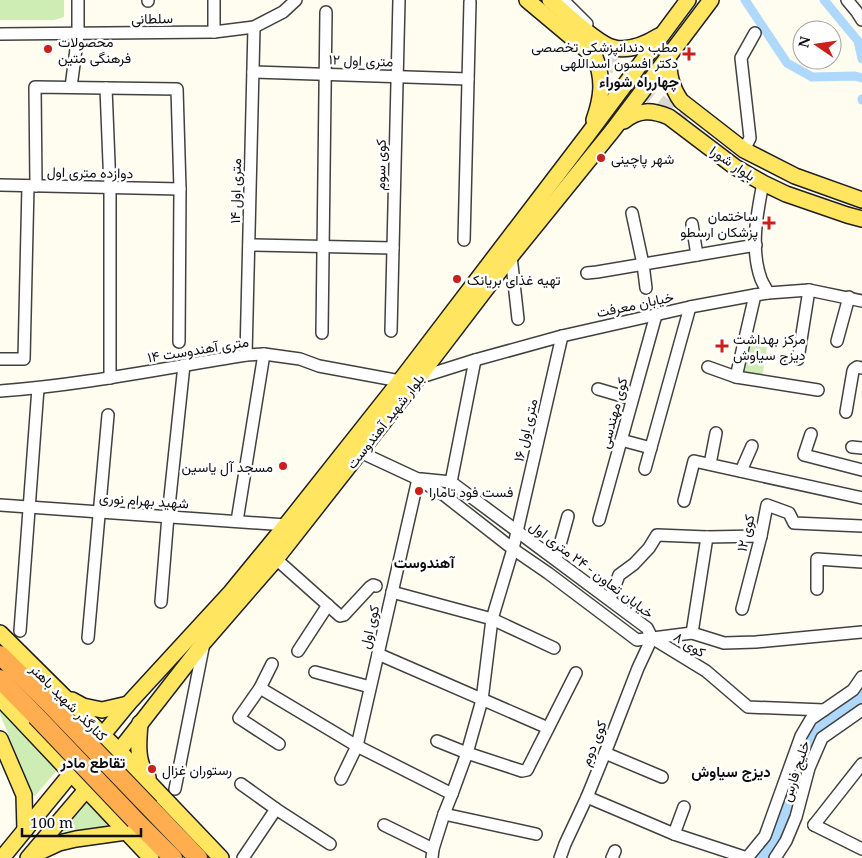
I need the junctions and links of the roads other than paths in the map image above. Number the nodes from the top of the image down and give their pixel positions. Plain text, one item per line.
1 (78, 0) edge
2 (214, 0) edge
3 (296, 0) edge
4 (399, 0) edge
5 (527, 0) edge
6 (550, 0) edge
7 (563, 0) edge
8 (688, 0) edge
9 (711, 0) edge
10 (848, 0) edge
11 (470, 2) dead end
12 (283, 6) edge
13 (326, 12) dead end
14 (862, 20) edge
15 (254, 27) junction
16 (214, 32) junction
17 (664, 32) junction
18 (589, 33) junction
19 (756, 33) dead end
20 (0, 34) edge
21 (78, 34) junction
22 (604, 44) junction
23 (595, 57) junction
24 (668, 57) junction
25 (642, 62) junction
26 (252, 72) junction
27 (657, 73) junction
28 (326, 74) junction
29 (397, 76) junction
30 (468, 79) junction
31 (71, 87) junction
32 (106, 88) junction
33 (622, 89) junction
34 (636, 100) junction
35 (681, 101) junction
36 (669, 117) junction
37 (613, 130) junction
38 (589, 133) junction
39 (744, 150) junction
40 (763, 183) junction
41 (0, 185) edge
42 (32, 186) junction
43 (110, 188) junction
44 (180, 189) junction
45 (862, 200) edge
46 (632, 213) dead end
47 (862, 219) edge
48 (692, 224) dead end
49 (464, 240) dead end
50 (756, 244) junction
51 (249, 245) junction
52 (324, 246) junction
53 (393, 248) junction
54 (697, 255) junction
55 (511, 256) junction
56 (643, 264) junction
57 (587, 273) dead end
58 (646, 288) dead end
59 (809, 290) junction
60 (768, 293) junction
61 (755, 295) junction
62 (849, 297) junction
63 (862, 301) edge
64 (690, 307) junction
65 (656, 315) junction
66 (518, 320) dead end
67 (391, 331) dead end
68 (322, 334) dead end
69 (562, 336) junction
70 (836, 341) dead end
71 (179, 342) dead end
72 (264, 354) junction
73 (246, 355) junction
74 (0, 359) edge
75 (798, 359) dead end
76 (475, 360) junction
77 (184, 365) junction
78 (708, 367) dead end
79 (860, 368) edge
80 (736, 377) junction
81 (110, 378) junction
82 (418, 378) junction
83 (400, 381) junction
84 (38, 388) junction
85 (598, 389) dead end
86 (818, 390) dead end
87 (0, 391) edge
88 (632, 399) junction
89 (846, 412) dead end
90 (108, 415) dead end
91 (716, 433) dead end
92 (811, 434) dead end
93 (621, 440) junction
94 (752, 446) dead end
95 (651, 448) junction
96 (360, 452) junction
97 (710, 464) junction
98 (645, 470) dead end
99 (862, 470) edge
100 (742, 471) junction
101 (418, 479) junction
102 (451, 482) junction
103 (862, 498) edge
104 (684, 500) dead end
105 (0, 504) edge
106 (30, 507) junction
107 (99, 512) junction
108 (168, 516) junction
109 (568, 516) dead end
110 (599, 520) dead end
111 (237, 522) junction
112 (286, 525) junction
113 (862, 526) edge
114 (517, 531) junction
115 (761, 536) junction
116 (707, 537) junction
117 (513, 549) junction
118 (276, 559) junction
119 (556, 559) junction
120 (862, 562) edge
121 (376, 586) dead end
122 (817, 590) dead end
123 (392, 592) junction
124 (236, 596) junction
125 (610, 599) junction
126 (161, 602) dead end
127 (328, 605) junction
128 (742, 609) dead end
129 (492, 619) junction
130 (20, 631) dead end
131 (862, 632) edge
132 (0, 633) edge
133 (692, 633) junction
134 (88, 638) dead end
135 (652, 638) junction
136 (204, 642) junction
137 (554, 648) dead end
138 (298, 651) dead end
139 (378, 654) junction
140 (0, 655) edge
141 (272, 664) dead end
142 (315, 672) dead end
143 (576, 674) dead end
144 (862, 678) edge
145 (0, 679) edge
146 (370, 687) junction
147 (260, 688) junction
148 (0, 698) edge
149 (54, 698) junction
150 (482, 700) junction
151 (128, 704) junction
152 (824, 710) junction
153 (862, 710) edge
154 (32, 721) junction
155 (140, 723) junction
156 (548, 728) junction
157 (103, 735) junction
158 (0, 739) edge
159 (437, 741) dead end
160 (279, 744) dead end
161 (356, 746) junction
162 (118, 751) junction
163 (467, 753) junction
164 (605, 753) junction
165 (862, 764) edge
166 (71, 773) junction
167 (662, 776) dead end
168 (342, 779) dead end
169 (241, 784) dead end
170 (86, 788) junction
171 (175, 789) dead end
172 (452, 794) junction
173 (587, 797) junction
174 (154, 801) junction
175 (684, 807) dead end
176 (276, 809) junction
177 (444, 814) junction
178 (29, 824) junction
179 (384, 825) dead end
180 (814, 825) junction
181 (131, 826) junction
182 (792, 827) junction
183 (50, 832) junction
184 (536, 834) dead end
185 (674, 834) junction
186 (330, 844) dead end
187 (860, 848) edge
188 (432, 854) edge
189 (29, 857) edge
190 (779, 857) edge
191 (2, 858) edge
192 (152, 858) edge
193 (173, 858) edge
194 (198, 858) edge
195 (220, 858) edge
196 (243, 858) edge
197 (560, 858) edge
198 (747, 858) edge
199 (852, 858) edge

1 - 21 street
2 - 16 street
3 - 12 street, سلطانی
4 - 29 street, کوی سوم
5 - 23 main road
6 - 18 main road
7 - 18 street
8 - 17 main road, بلوار شهید آهندوست
9 - 24 main road, بلوار شهید آهندوست
10 - 14 street
11 - 30 street
12 - 15 street, سلطانی
13 - 28 street
15 - 16 street, سلطانی
15 - 26 street, ۱۴ متری اول
16 - 21 street, سلطانی
17 - 22 main road
17 - 25 main road, بلوار شهید آهندوست
18 - 22 main road
19 - 39 street
20 - 21 street, سلطانی
21 - 31 street
22 - 23 main road
23 - 38 main road
24 - 27 main road, بلوار شهید آهندوست
24 - 35 main road, بلوار شورا
25 - 27 main road
25 - 33 main road, بلوار شهید آهندوست
26 - 28 street, ۱۲ متری اول
26 - 51 street, ۱۴ متری اول
27 - 34 main road, بلوار شهید آهندوست
28 - 29 street, ۱۲ متری اول
28 - 52 street
29 - 30 street, ۱۲ متری اول
29 - 53 street, کوی سوم
30 - 49 street
31 - 32 street
31 - 42 street
32 - 43 street
32 - 44 street
33 - 34 main road
33 - 38 main road, بلوار شهید آهندوست
34 - 37 main road, بلوار شهید آهندوست
35 - 36 main road
35 - 39 main road, بلوار شورا
36 - 37 main road, بلوار شورا
36 - 40 main road, بلوار شورا
37 - 55 main road, بلوار شهید آهندوست
38 - 83 main road, بلوار شهید آهندوست
39 - 45 main road, بلوار شورا
40 - 47 main road, بلوار شورا
40 - 50 street
41 - 42 street, دوازده متری اول
42 - 43 street, دوازده متری اول
42 - 74 street
43 - 44 street, دوازده متری اول
43 - 81 street
44 - 71 street
46 - 56 street
48 - 54 street
50 - 54 street
50 - 60 street
51 - 52 street
51 - 73 street, ۱۴ متری اول
52 - 53 street
52 - 68 street
53 - 67 street, کوی سوم
54 - 56 street
55 - 66 street
55 - 82 main road, بلوار شهید آهندوست
56 - 57 street
56 - 58 street
59 - 60 street, خیابان معرفت
59 - 62 street, خیابان معرفت
59 - 75 street
60 - 61 street, خیابان معرفت
61 - 64 street, خیابان معرفت
61 - 80 street
62 - 63 street, خیابان معرفت
62 - 70 street
64 - 65 street, خیابان معرفت
64 - 95 street
65 - 69 street, خیابان معرفت
65 - 88 street, کوی مهندسی
69 - 76 street, خیابان معرفت
69 - 114 street, ۱۶ متری اول
72 - 73 street, ۱۴ متری آهندوست
72 - 83 street, ۱۴ متری آهندوست
72 - 111 street
73 - 77 street, ۱۴ متری آهندوست
76 - 82 street, خیابان معرفت
76 - 102 street
77 - 81 street, ۱۴ متری آهندوست
77 - 108 street
78 - 80 street
79 - 89 street
80 - 86 street
81 - 84 street, ۱۴ متری آهندوست
82 - 96 main road, بلوار شهید آهندوست
83 - 112 main road, بلوار شهید آهندوست
84 - 87 street, ۱۴ متری آهندوست
84 - 106 street
85 - 88 street
88 - 93 street, کوی مهندسی
90 - 107 street
91 - 97 street
92 - 99 street
93 - 95 street
93 - 110 street, کوی مهندسی
94 - 100 street
95 - 98 street
96 - 101 street, خیابان تعاون - ۲۴ متری اول
96 - 118 main road, بلوار شهید آهندوست
97 - 100 street
97 - 104 street
100 - 103 street
101 - 102 street, خیابان تعاون - ۲۴ متری اول
101 - 117 street, خیابان تعاون - ۲۴ متری اول
101 - 123 street, کوی اول
102 - 114 street, خیابان تعاون - ۲۴ متری اول
105 - 106 street, شهید بهرام نوری
106 - 107 street, شهید بهرام نوری
106 - 130 street
107 - 108 street, شهید بهرام نوری
107 - 134 street
108 - 111 street, شهید بهرام نوری
108 - 126 street
109 - 119 street
111 - 112 street, شهید بهرام نوری
112 - 124 main road, بلوار شهید آهندوست
113 - 115 street, کوی ۱۲
114 - 117 street, ۱۶ متری اول
114 - 119 street, خیابان تعاون - ۲۴ متری اول
115 - 116 street
115 - 128 street, کوی ۱۲
116 - 125 street
116 - 133 street
117 - 129 street, ۱۶ متری اول
117 - 135 street, خیابان تعاون - ۲۴ متری اول
118 - 124 main road, بلوار شهید آهندوست
118 - 127 street
119 - 125 street, خیابان تعاون - ۲۴ متری اول
120 - 122 street
121 - 127 street
123 - 129 street
123 - 139 street, کوی اول
124 - 136 main road, بلوار شهید آهندوست
124 - 151 main road, بلوار شهید آهندوست
125 - 135 street, خیابان تعاون - ۲۴ متری اول
127 - 138 street
129 - 137 street
129 - 150 street, ۱۶ متری اول
131 - 133 street, کوی ۸
132 - 149 main road, کنارگذر شهید باهنر
133 - 135 street, کوی ۸
135 - 152 street, کوی ۸
135 - 164 street, کوی دوم
136 - 155 main road, بلوار شهید آهندوست
136 - 171 street
139 - 146 street, کوی اول
139 - 150 street
140 - 149 highway
141 - 147 street
142 - 146 street
143 - 156 street
144 - 152 street, خلیج فارس
145 - 154 highway
146 - 161 street, کوی اول
147 - 160 street
147 - 161 street
148 - 154 main road
149 - 151 main road
149 - 154 main road
149 - 157 main road, کنارگذر شهید باهنر
149 - 174 highway, bridge
150 - 156 street
150 - 163 street, ۱۶ متری اول
151 - 157 main road, بلوار شهید آهندوست
152 - 198 street, خلیج فارس
153 - 182 street, خلیج فارس
154 - 166 main road
154 - 181 highway, bridge
155 - 162 main road, بلوار شهید آهندوست
155 - 174 main road
156 - 163 street
157 - 162 main road, کنارگذر شهید باهنر
157 - 166 main road, بلوار شهید آهندوست
158 - 178 main road
159 - 163 street
161 - 168 street, کوی اول
161 - 172 street
162 - 170 main road, بلوار شهید آهندوست
162 - 174 main road, کنارگذر شهید باهنر
163 - 172 street, ۱۶ متری اول
164 - 167 street
164 - 173 street, کوی دوم
165 - 180 street
166 - 170 main road
166 - 178 main road, بلوار شهید آهندوست
169 - 176 street
170 - 181 main road
170 - 183 main road, بلوار شهید آهندوست
172 - 177 street, ۱۶ متری اول
173 - 185 street
173 - 197 street, کوی دوم
174 - 181 main road
174 - 194 highway
174 - 195 main road, کنارگذر شهید باهنر
175 - 185 street
176 - 186 street
176 - 196 street
177 - 184 street
177 - 188 street, ۱۶ متری اول
178 - 183 main road
178 - 191 main road, بلوار شهید آهندوست
179 - 188 street
180 - 182 street
180 - 187 street
181 - 189 main road
181 - 192 main road
181 - 193 highway
182 - 190 street, خلیج فارس
183 - 189 main road, بلوار شهید آهندوست
185 - 198 street
187 - 199 street

